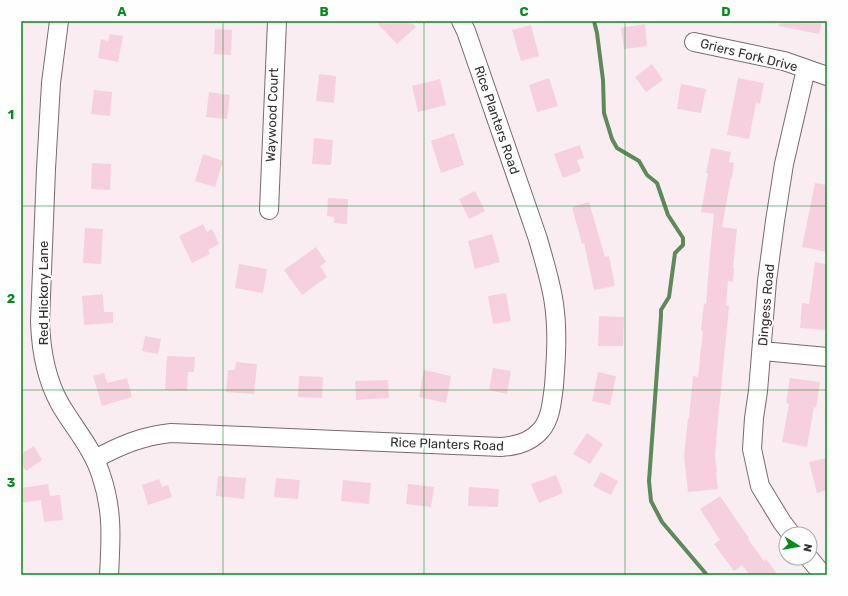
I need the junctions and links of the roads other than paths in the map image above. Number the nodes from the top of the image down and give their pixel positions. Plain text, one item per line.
1 (59, 21) edge
2 (276, 21) edge
3 (461, 21) edge
4 (694, 42) dead end
5 (806, 69) junction
6 (827, 76) edge
7 (268, 210) dead end
8 (762, 351) junction
9 (827, 357) edge
10 (95, 459) junction
11 (785, 526) edge
12 (816, 566) edge
13 (109, 575) edge
14 (823, 575) edge

1 - 10 street, Red Hickory Lane
2 - 7 street, Waywood Court
3 - 10 street, Rice Planters Road
4 - 5 street, Griers Fork Drive
5 - 6 street, Griers Fork Drive
5 - 8 street, Dingess Road
8 - 9 street
8 - 11 street, Dingess Road
10 - 13 street, Red Hickory Lane
12 - 14 street

